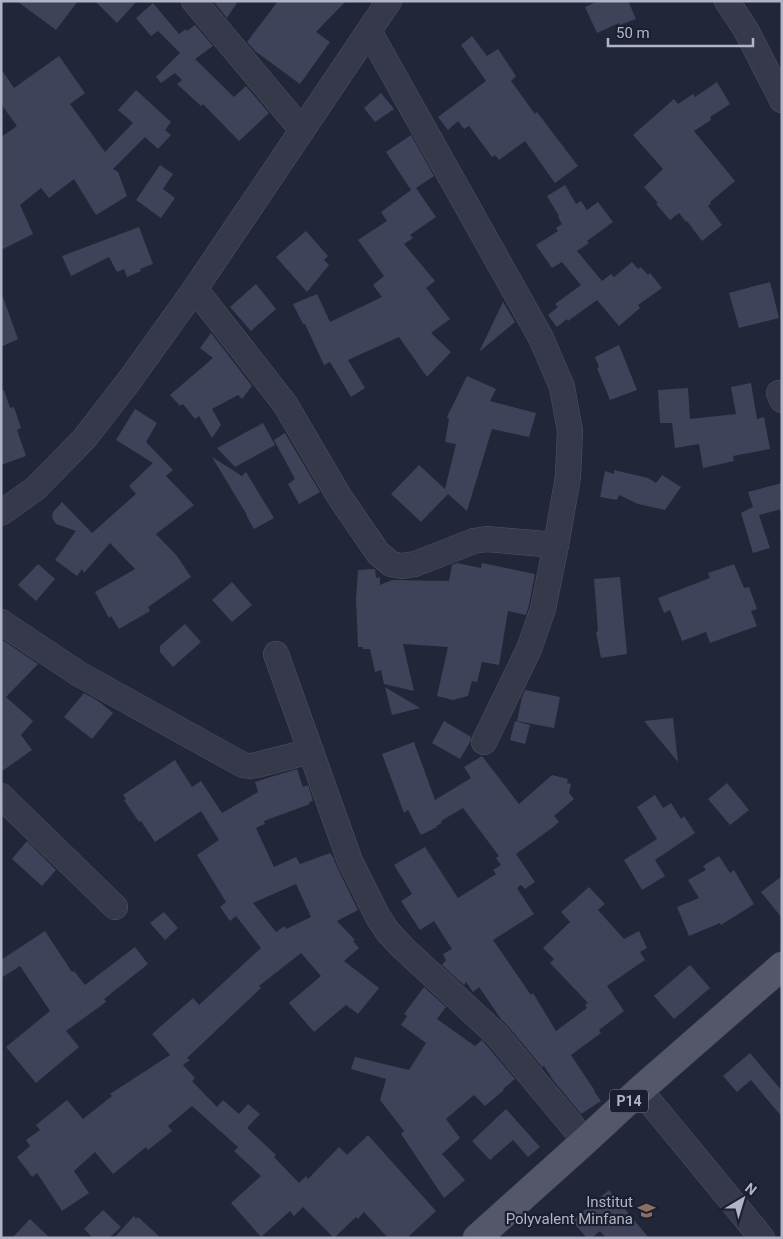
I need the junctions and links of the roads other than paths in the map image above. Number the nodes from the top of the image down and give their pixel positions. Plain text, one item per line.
1 (194, 1) edge
2 (389, 1) edge
3 (727, 1) edge
4 (369, 31) junction
5 (782, 100) edge
6 (302, 130) junction
7 (195, 289) junction
8 (1, 513) edge
9 (556, 545) junction
10 (1, 622) edge
11 (276, 654) dead end
12 (484, 742) dead end
13 (311, 751) junction
14 (1, 796) edge
15 (114, 907) dead end
16 (782, 966) edge
17 (640, 1090) junction
18 (586, 1141) junction
19 (477, 1238) edge
20 (762, 1238) edge

1 - 6 street
2 - 4 street
3 - 5 street
4 - 6 street
4 - 9 street
6 - 7 street
7 - 8 street
7 - 9 street
9 - 12 street
10 - 13 street
11 - 13 street
13 - 18 street
14 - 15 street
16 - 17 main road, P14
17 - 18 main road, P14
17 - 20 street
18 - 19 main road, P14

